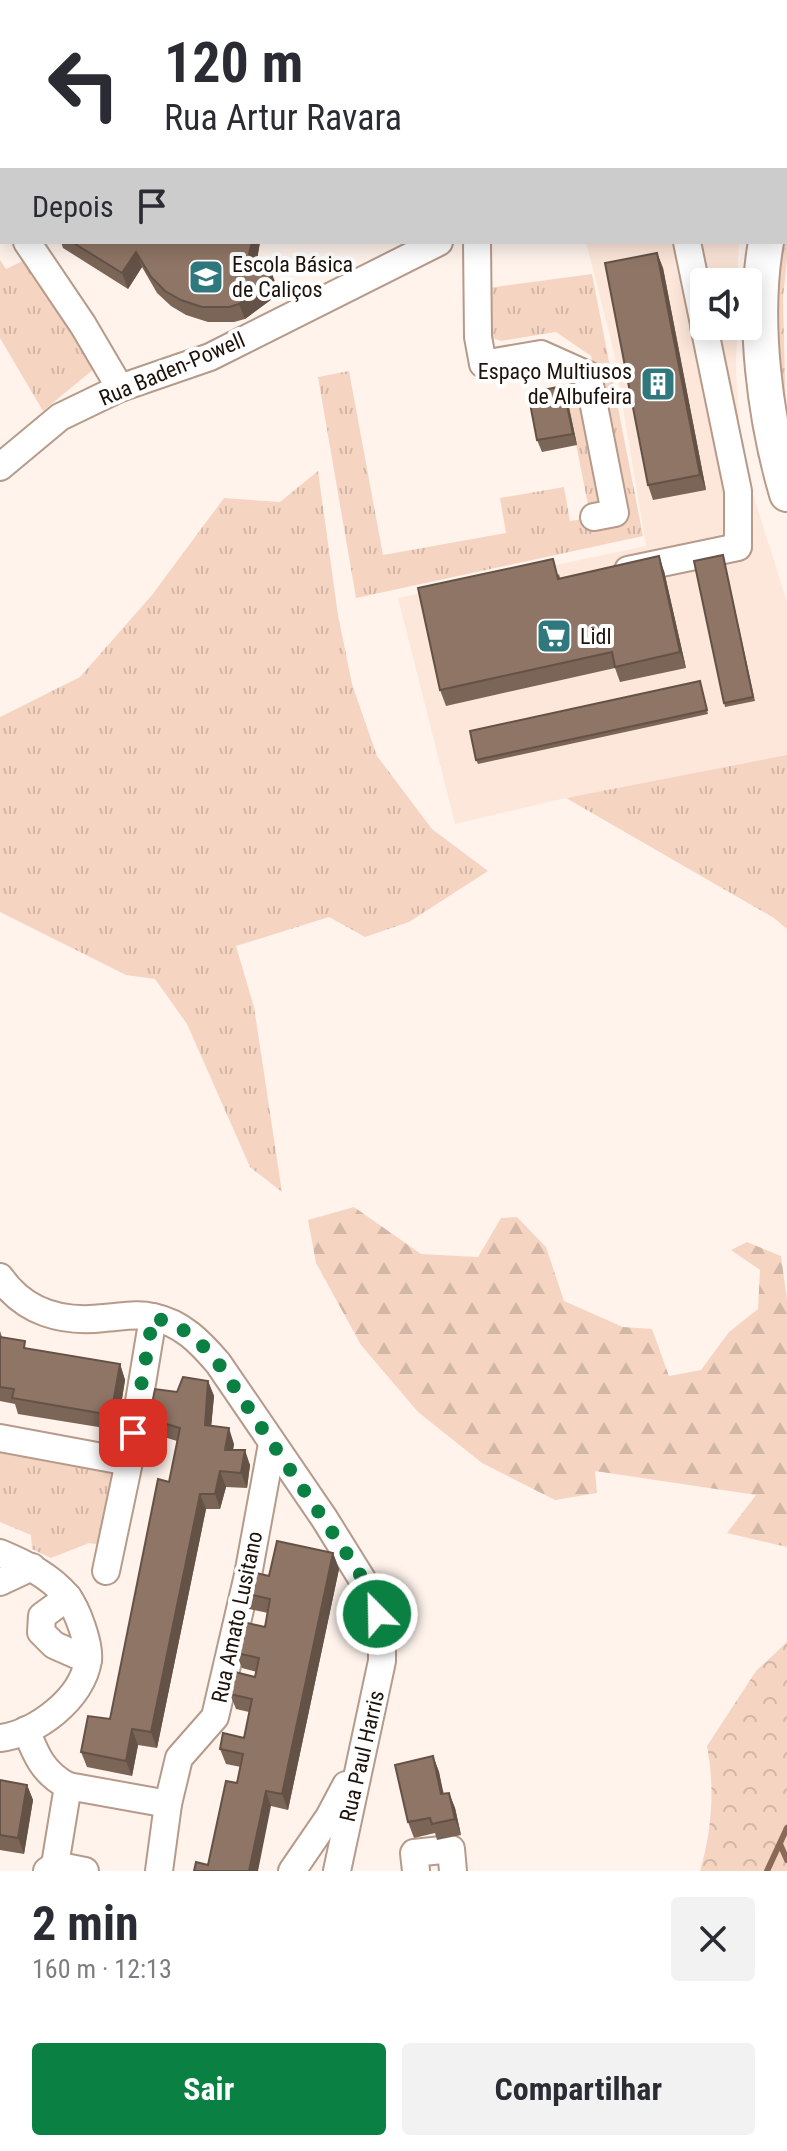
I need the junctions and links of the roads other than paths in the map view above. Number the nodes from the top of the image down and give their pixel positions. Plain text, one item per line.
1 (28, 244) edge
2 (433, 244) edge
3 (477, 244) edge
4 (687, 244) edge
5 (704, 244) edge
6 (766, 244) edge
7 (693, 268) edge
8 (704, 268) edge
9 (708, 340) edge
10 (120, 388) junction
11 (0, 467) edge
12 (787, 494) edge
13 (594, 517) dead end
14 (598, 577) edge
15 (0, 1277) edge
16 (153, 1317) junction
17 (0, 1438) edge
18 (272, 1444) junction
19 (129, 1462) junction
20 (0, 1553) edge
21 (32, 1567) junction
22 (106, 1571) dead end
23 (0, 1582) edge
24 (68, 1597) junction
25 (88, 1660) junction
26 (26, 1730) junction
27 (0, 1738) edge
28 (362, 1753) junction
29 (68, 1786) junction
30 (168, 1804) junction
31 (51, 1868) edge
32 (85, 1871) edge
33 (159, 1871) edge
34 (292, 1871) edge
35 (337, 1871) edge
36 (416, 1871) edge
37 (453, 1871) edge

1 - 10 street
2 - 10 street, Rua Baden-Powell
3 - 13 street
4 - 7 street
5 - 8 street
6 - 12 main road
9 - 14 street
10 - 11 street, Rua Baden-Powell
15 - 16 street, Rua Paul Harris
16 - 18 street, Rua Paul Harris
16 - 19 street
17 - 19 street
18 - 28 street, Rua Paul Harris
18 - 30 street, Rua Amato Lusitano
19 - 22 street
20 - 21 street
21 - 23 street
21 - 24 street
24 - 25 street
24 - 25 street
25 - 26 street
26 - 27 street
26 - 29 street
28 - 34 street
28 - 35 street, Rua Paul Harris
29 - 30 street
29 - 31 street
30 - 33 street, Rua Amato Lusitano
31 - 32 street
36 - 37 street

